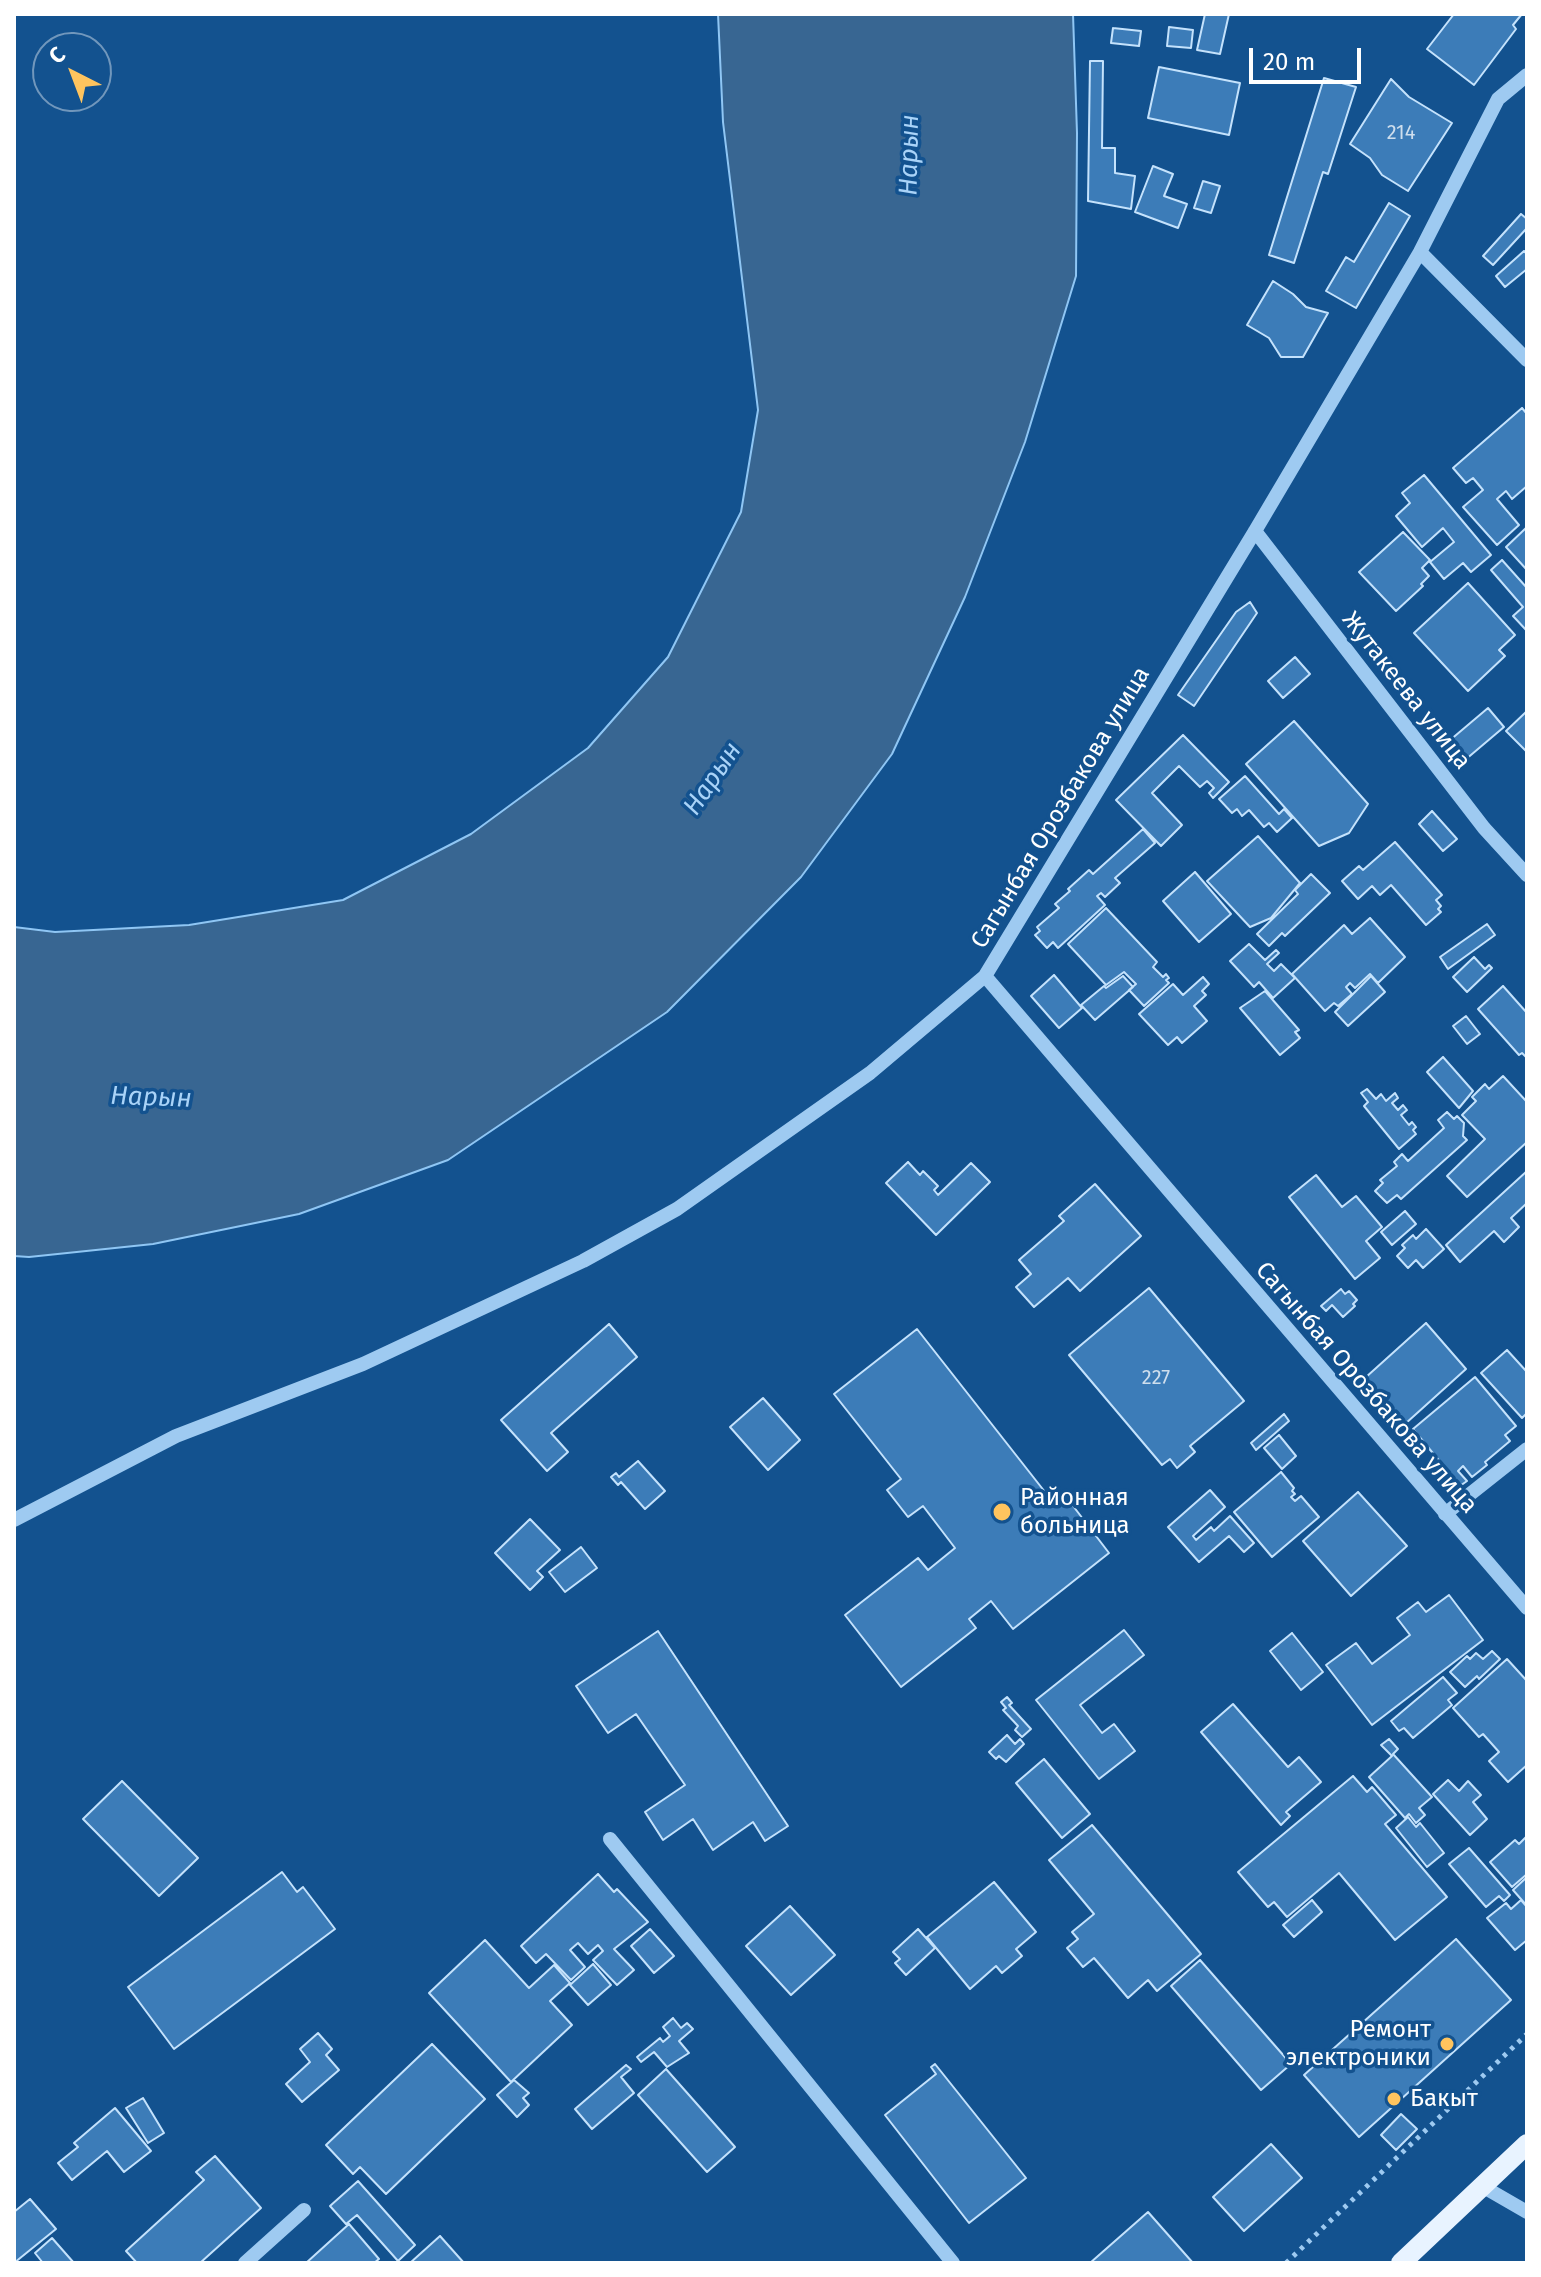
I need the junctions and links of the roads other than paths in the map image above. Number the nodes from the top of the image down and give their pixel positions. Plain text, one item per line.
1 (1527, 75) edge
2 (1420, 252) junction
3 (1527, 360) edge
4 (1255, 531) junction
5 (1527, 875) edge
6 (985, 976) junction
7 (1527, 1449) edge
8 (1445, 1514) junction
9 (14, 1520) edge
10 (1527, 1608) edge
11 (610, 1839) dead end
12 (1527, 2144) edge
13 (1482, 2186) junction
14 (304, 2210) dead end
15 (1527, 2212) edge
16 (245, 2263) edge
17 (953, 2263) edge
18 (1401, 2263) edge

1 - 2 street, Сагынбая Орозбакова улица
2 - 3 street
2 - 4 street, Сагынбая Орозбакова улица
4 - 5 street, Жутакеева улица
4 - 6 street, Сагынбая Орозбакова улица
6 - 8 street, Сагынбая Орозбакова улица
6 - 9 street
7 - 8 street
8 - 10 street, Сагынбая Орозбакова улица
11 - 17 street
12 - 13 main road
13 - 15 street
13 - 18 main road
14 - 16 street

